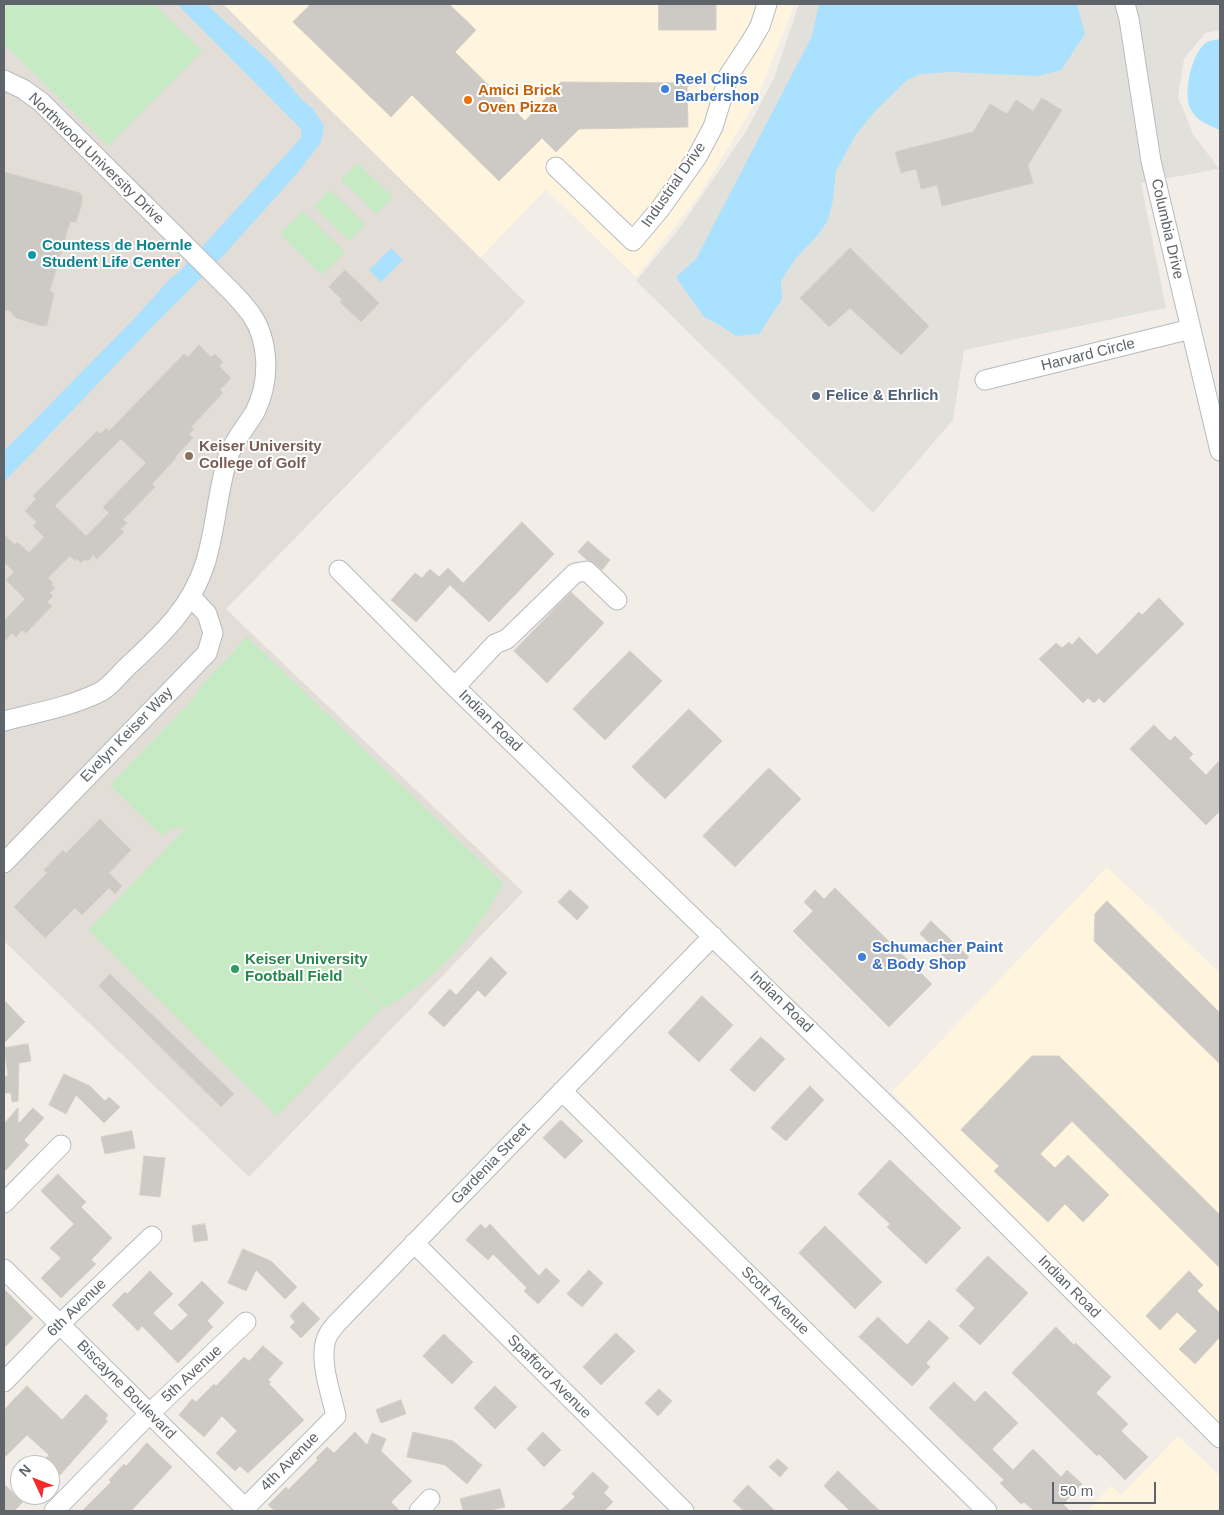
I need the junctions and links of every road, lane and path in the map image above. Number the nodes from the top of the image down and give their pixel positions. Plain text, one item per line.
1 (767, 4) edge
2 (1125, 4) edge
3 (4, 80) edge
4 (556, 167) dead end
5 (1191, 329) junction
6 (985, 380) dead end
7 (1220, 451) edge
8 (339, 570) dead end
9 (192, 598) junction
10 (617, 600) dead end
11 (455, 687) junction
12 (4, 720) edge
13 (4, 863) edge
14 (714, 936) junction
15 (562, 1091) junction
16 (61, 1145) dead end
17 (4, 1203) edge
18 (152, 1236) dead end
19 (414, 1243) junction
20 (4, 1269) edge
21 (246, 1322) dead end
22 (60, 1324) junction
23 (4, 1382) edge
24 (150, 1413) junction
25 (336, 1416) joint
26 (1220, 1438) edge
27 (246, 1510) edge
28 (54, 1511) edge
29 (684, 1511) edge
30 (987, 1511) edge

1 - 4 street, Industrial Drive
2 - 5 street, Columbia Drive
3 - 9 street, Northwood University Drive
5 - 6 street, Harvard Circle
5 - 7 street, Columbia Drive
8 - 11 street, Indian Road
9 - 12 street, Northwood University Drive
9 - 13 street, Evelyn Keiser Way
10 - 11 street
11 - 14 street, Indian Road
14 - 15 street, Gardenia Street
14 - 26 street, Indian Road
15 - 19 street, Gardenia Street
15 - 30 street, Scott Avenue
16 - 17 street
18 - 22 street, 6th Avenue
19 - 25 street, Gardenia Street
19 - 29 street, Spafford Avenue
20 - 22 street, Biscayne Boulevard
21 - 24 street, 5th Avenue
22 - 23 street, 6th Avenue
22 - 24 street, Biscayne Boulevard
24 - 27 street, Biscayne Boulevard
24 - 28 street, 5th Avenue
25 - 27 street, 4th Avenue

